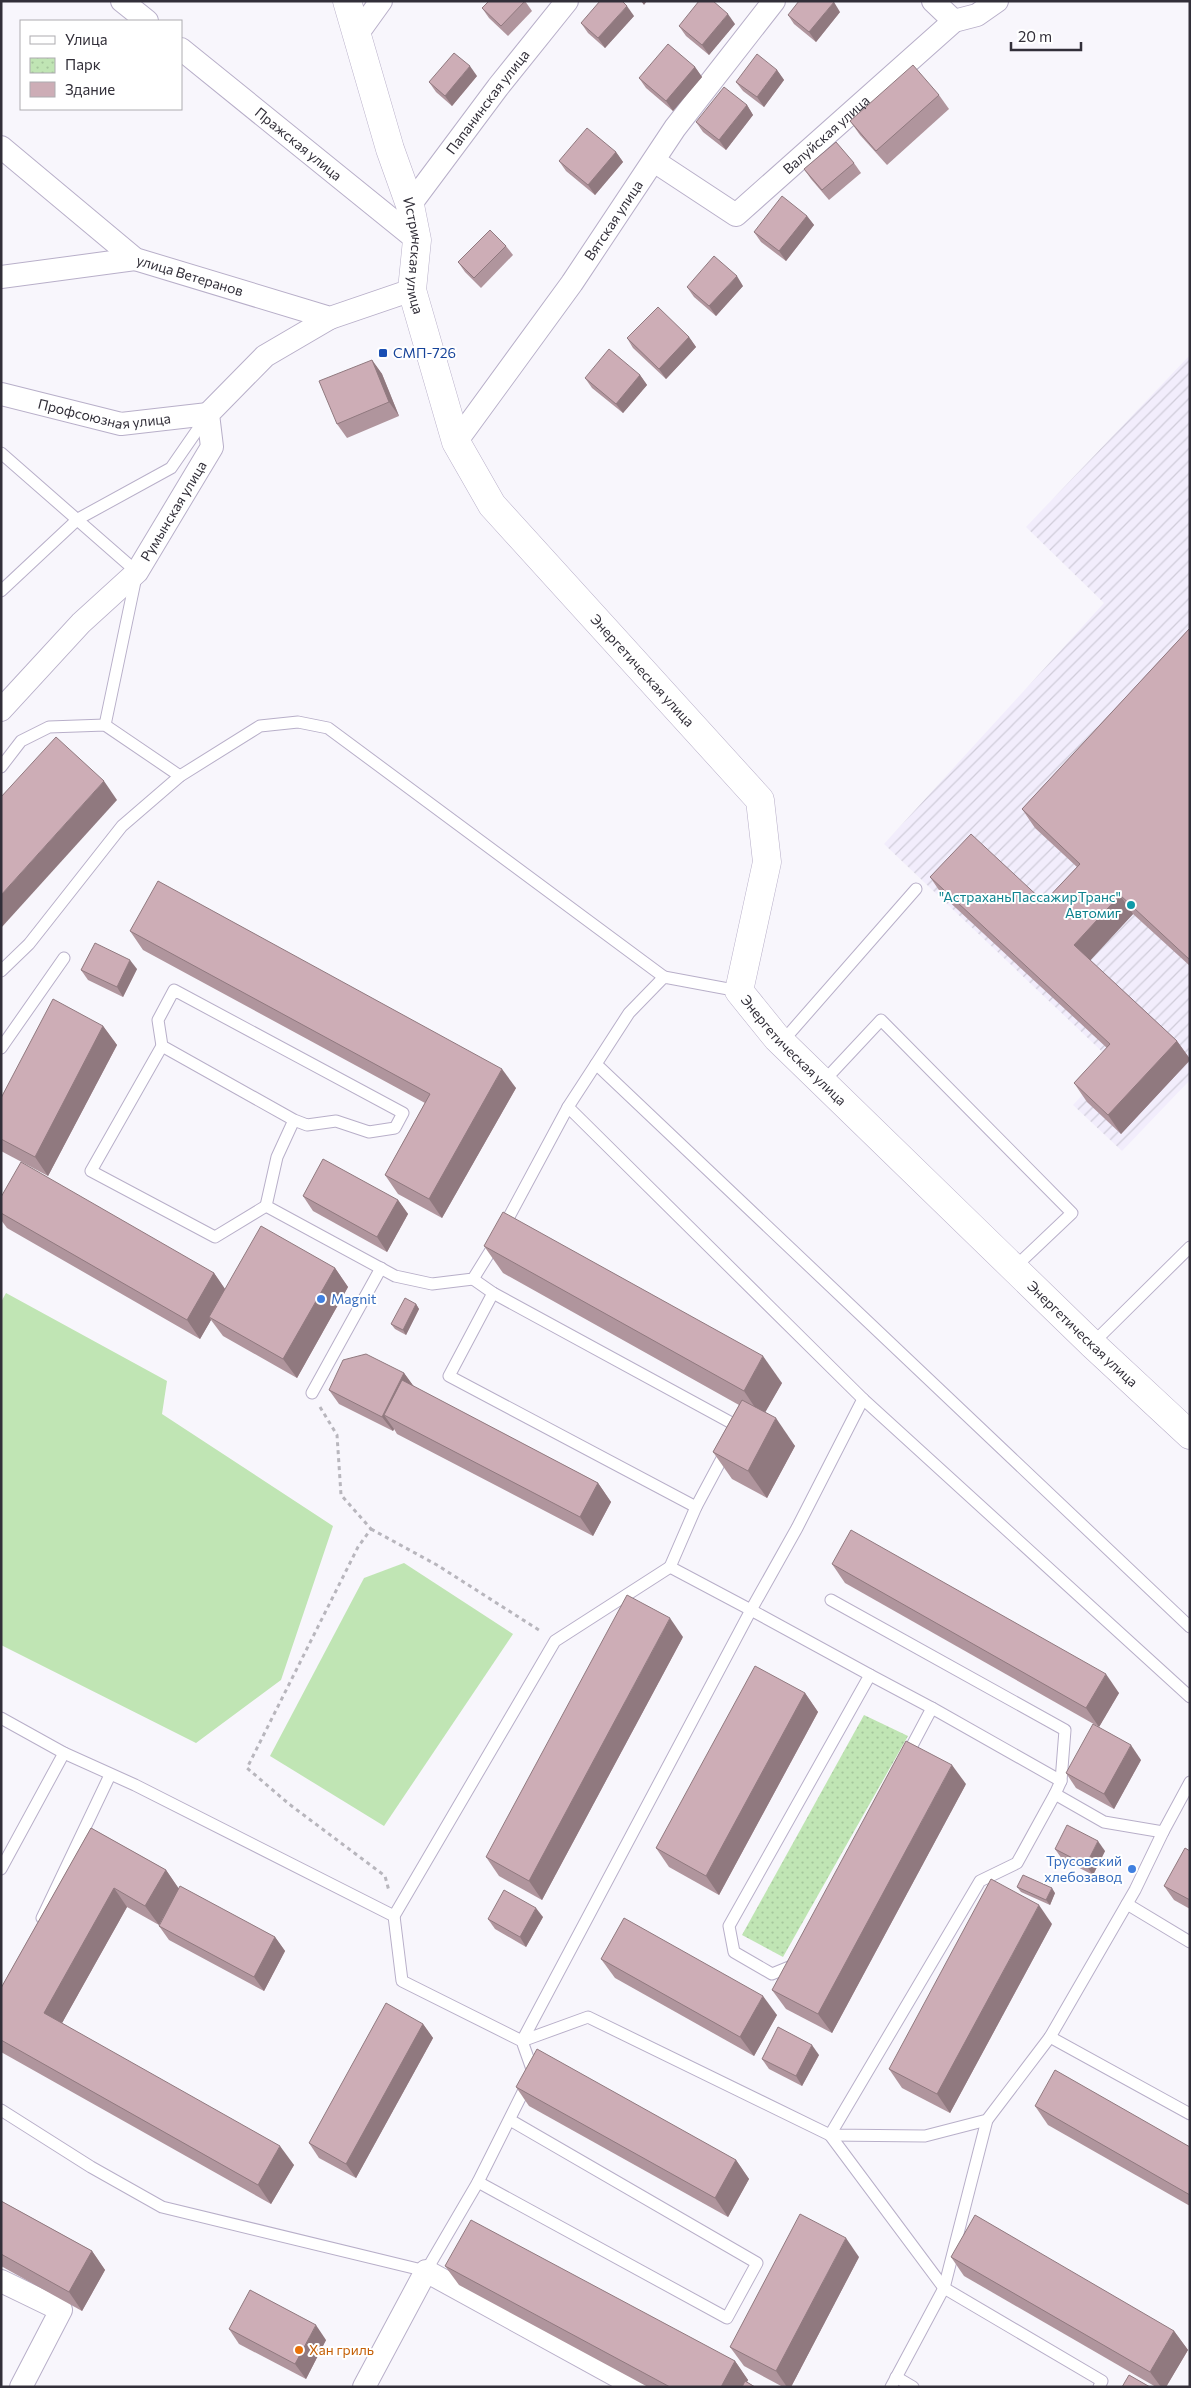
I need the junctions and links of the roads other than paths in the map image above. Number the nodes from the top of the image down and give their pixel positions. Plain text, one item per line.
1 (122, 1) edge
2 (347, 1) edge
3 (381, 1) edge
4 (567, 1) edge
5 (774, 1) edge
6 (933, 1) edge
7 (997, 1) edge
8 (146, 20) edge
9 (954, 21) junction
10 (358, 33) junction
11 (182, 50) edge
12 (1, 147) edge
13 (654, 161) junction
14 (410, 205) junction
15 (417, 240) junction
16 (135, 259) junction
17 (1, 277) edge
18 (412, 290) junction
19 (330, 318) junction
20 (1, 394) edge
21 (208, 414) junction
22 (456, 442) junction
23 (1, 453) edge
24 (492, 505) joint
25 (78, 519) junction
26 (137, 572) junction
27 (1, 591) edge
28 (1, 710) edge
29 (105, 724) junction
30 (1, 767) edge
31 (180, 776) junction
32 (916, 889) dead end
33 (64, 958) dead end
34 (1, 971) edge
35 (664, 977) junction
36 (739, 991) junction
37 (782, 1042) junction
38 (162, 1046) junction
39 (1, 1048) edge
40 (596, 1064) junction
41 (823, 1082) junction
42 (568, 1107) junction
43 (294, 1120) junction
44 (266, 1206) junction
45 (1190, 1247) edge
46 (381, 1268) junction
47 (1014, 1268) junction
48 (473, 1279) junction
49 (493, 1293) junction
50 (1092, 1344) junction
51 (312, 1393) road end
52 (863, 1399) junction
53 (1190, 1435) edge
54 (696, 1507) junction
55 (670, 1567) junction
56 (832, 1600) dead end
57 (751, 1610) junction
58 (1190, 1627) edge
59 (870, 1675) junction
60 (1190, 1697) edge
61 (932, 1708) junction
62 (1, 1718) edge
63 (64, 1753) junction
64 (900, 1768) edge
65 (110, 1775) junction
66 (1061, 1781) junction
67 (1190, 1782) edge
68 (1055, 1794) junction
69 (1163, 1832) junction
70 (1, 1869) edge
71 (1127, 1904) junction
72 (394, 1916) junction
73 (35, 1932) edge
74 (1190, 1942) edge
75 (803, 1948) edge
76 (1050, 2036) junction
77 (522, 2041) junction
78 (1, 2110) edge
79 (1190, 2114) edge
80 (510, 2120) junction
81 (988, 2120) junction
82 (830, 2135) junction
83 (478, 2182) junction
84 (426, 2271) junction
85 (1, 2280) edge
86 (944, 2288) junction
87 (604, 2379) edge
88 (894, 2382) edge
89 (21, 2387) edge
90 (364, 2387) edge
91 (637, 2387) edge
92 (913, 2387) edge
93 (1099, 2387) edge

1 - 8 street
2 - 10 street, Истринская улица
3 - 10 street
4 - 14 street, Папанинская улица
5 - 13 street, Вятская улица
6 - 9 street
7 - 9 street, Валуйская улица
9 - 13 street, Валуйская улица
10 - 14 street, Истринская улица
11 - 15 street, Пражская улица
12 - 16 street, улица Ветеранов
13 - 22 street, Вятская улица
14 - 15 street, Истринская улица
15 - 18 street, Истринская улица
16 - 17 street
16 - 19 street, улица Ветеранов
18 - 19 street
18 - 22 street, Истринская улица
19 - 21 street
20 - 21 street, Профсоюзная улица
21 - 25 lane
21 - 26 street, Румынская улица
22 - 24 street, Истринская улица
23 - 25 lane
24 - 36 street, Энергетическая улица
25 - 26 lane
25 - 27 lane
26 - 28 street, Румынская улица
26 - 29 lane
29 - 30 lane
29 - 31 lane
31 - 34 lane
31 - 35 lane
32 - 37 lane
33 - 39 lane
35 - 36 lane
35 - 40 lane
36 - 37 street, Энергетическая улица
37 - 41 street, Энергетическая улица
38 - 43 lane
38 - 43 lane
38 - 44 lane
40 - 42 lane
40 - 58 lane
41 - 47 street, Энергетическая улица
41 - 47 lane
42 - 48 lane
42 - 52 lane
43 - 44 lane
44 - 46 lane
45 - 50 lane
46 - 48 lane
46 - 51 lane
47 - 50 street, Энергетическая улица
48 - 49 lane
49 - 54 lane
49 - 54 lane
50 - 53 street, Энергетическая улица
52 - 57 lane
52 - 60 lane
54 - 55 lane
55 - 57 lane
55 - 72 lane
56 - 66 lane
57 - 59 lane
57 - 77 lane
59 - 61 lane
59 - 75 lane
61 - 64 lane
61 - 66 lane
62 - 63 lane
63 - 65 lane
63 - 70 lane
65 - 72 lane
65 - 73 lane
66 - 68 lane
67 - 69 lane
68 - 69 lane
68 - 82 lane
69 - 71 lane
71 - 74 lane
71 - 76 lane
72 - 77 lane
76 - 79 lane
76 - 81 lane
77 - 80 lane
77 - 82 lane
78 - 84 lane
80 - 83 lane
80 - 83 lane
81 - 82 lane
81 - 86 lane
82 - 86 lane
83 - 84 lane
84 - 87 street
84 - 90 street
85 - 89 street
86 - 88 lane
86 - 93 lane
87 - 91 street
88 - 92 lane

